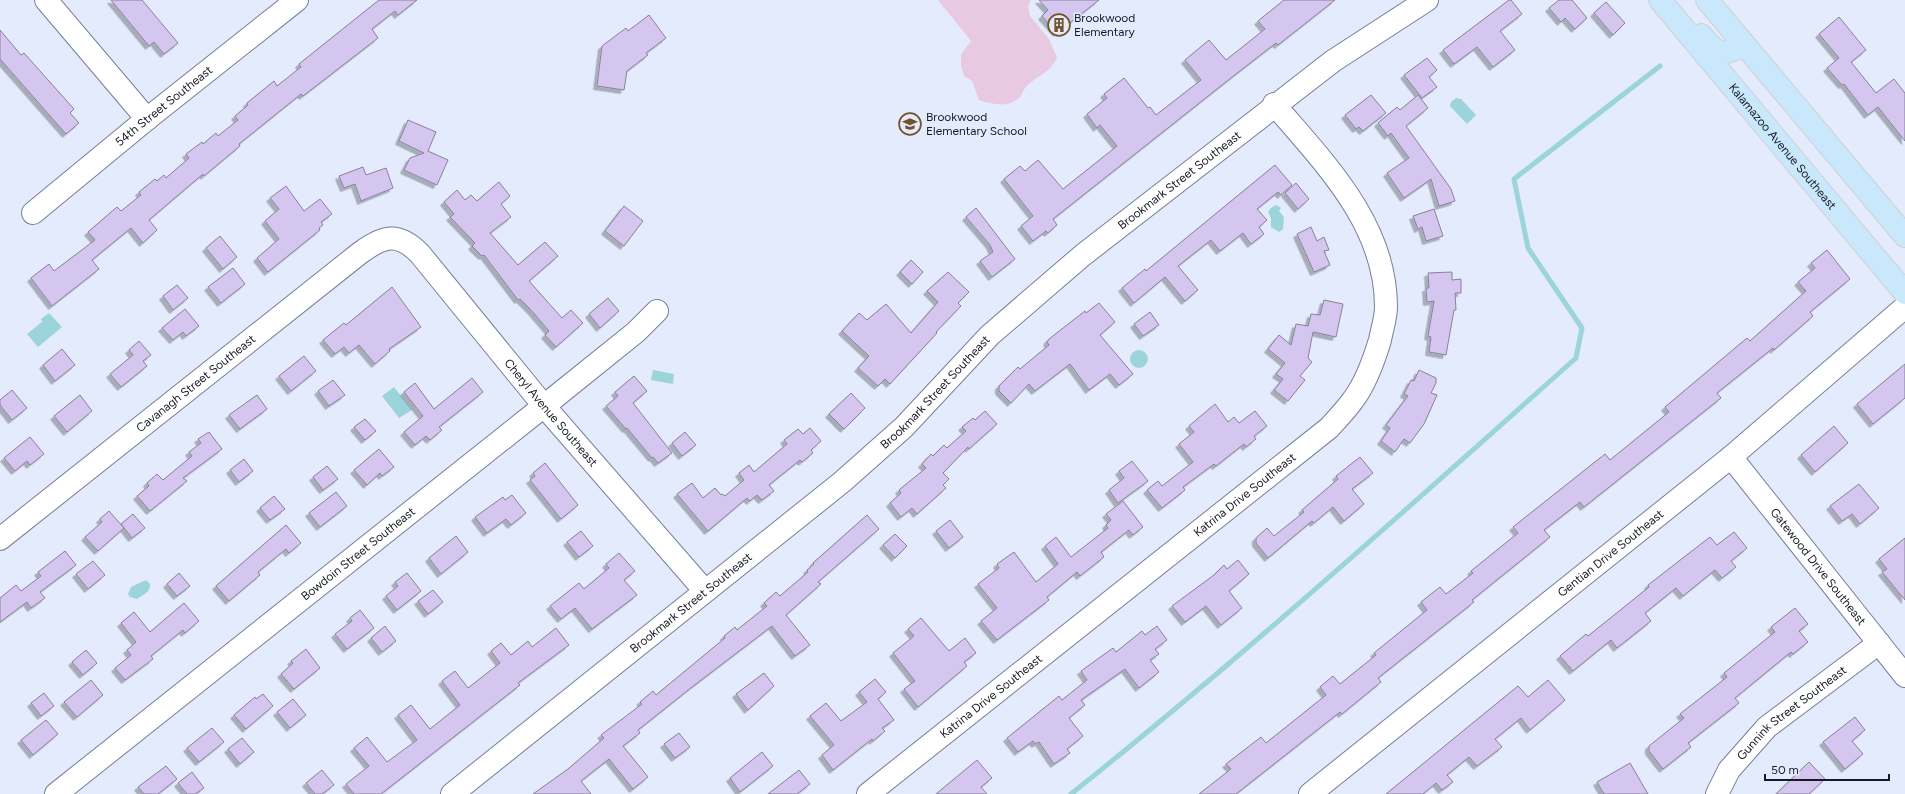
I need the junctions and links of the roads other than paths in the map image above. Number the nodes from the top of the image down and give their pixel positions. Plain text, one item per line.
1 (46, 0) edge
2 (296, 0) edge
3 (1426, 0) edge
4 (1660, 0) edge
5 (1672, 0) edge
6 (1707, 0) edge
7 (1744, 44) junction
8 (1274, 104) junction
9 (147, 119) junction
10 (33, 213) dead end
11 (1905, 236) edge
12 (396, 238) joint
13 (1905, 293) edge
14 (1905, 307) edge
15 (657, 311) dead end
16 (544, 406) junction
17 (1731, 457) junction
18 (0, 539) edge
19 (705, 592) junction
20 (1879, 642) junction
21 (1905, 676) edge
22 (56, 794) edge
23 (452, 794) edge
24 (868, 794) edge
25 (1310, 794) edge
26 (1717, 794) edge

1 - 9 street
2 - 9 street, 54th Street Southeast
3 - 8 street, Brookmark Street Southeast
4 - 13 main road, Kalamazoo Avenue Southeast
5 - 7 main road
6 - 7 main road
7 - 11 main road
8 - 19 street, Brookmark Street Southeast
8 - 24 street, Katrina Drive Southeast
9 - 10 street, 54th Street Southeast
12 - 16 street, Cheryl Avenue Southeast
12 - 18 street, Cavanagh Street Southeast
14 - 17 street, Gentian Drive Southeast
15 - 16 street, Bowdoin Street Southeast
16 - 19 street, Cheryl Avenue Southeast
16 - 22 street, Bowdoin Street Southeast
17 - 20 street, Gatewood Drive Southeast
17 - 25 street, Gentian Drive Southeast
19 - 23 street, Brookmark Street Southeast
20 - 21 street, Gatewood Drive Southeast
20 - 26 street, Gunnink Street Southeast

